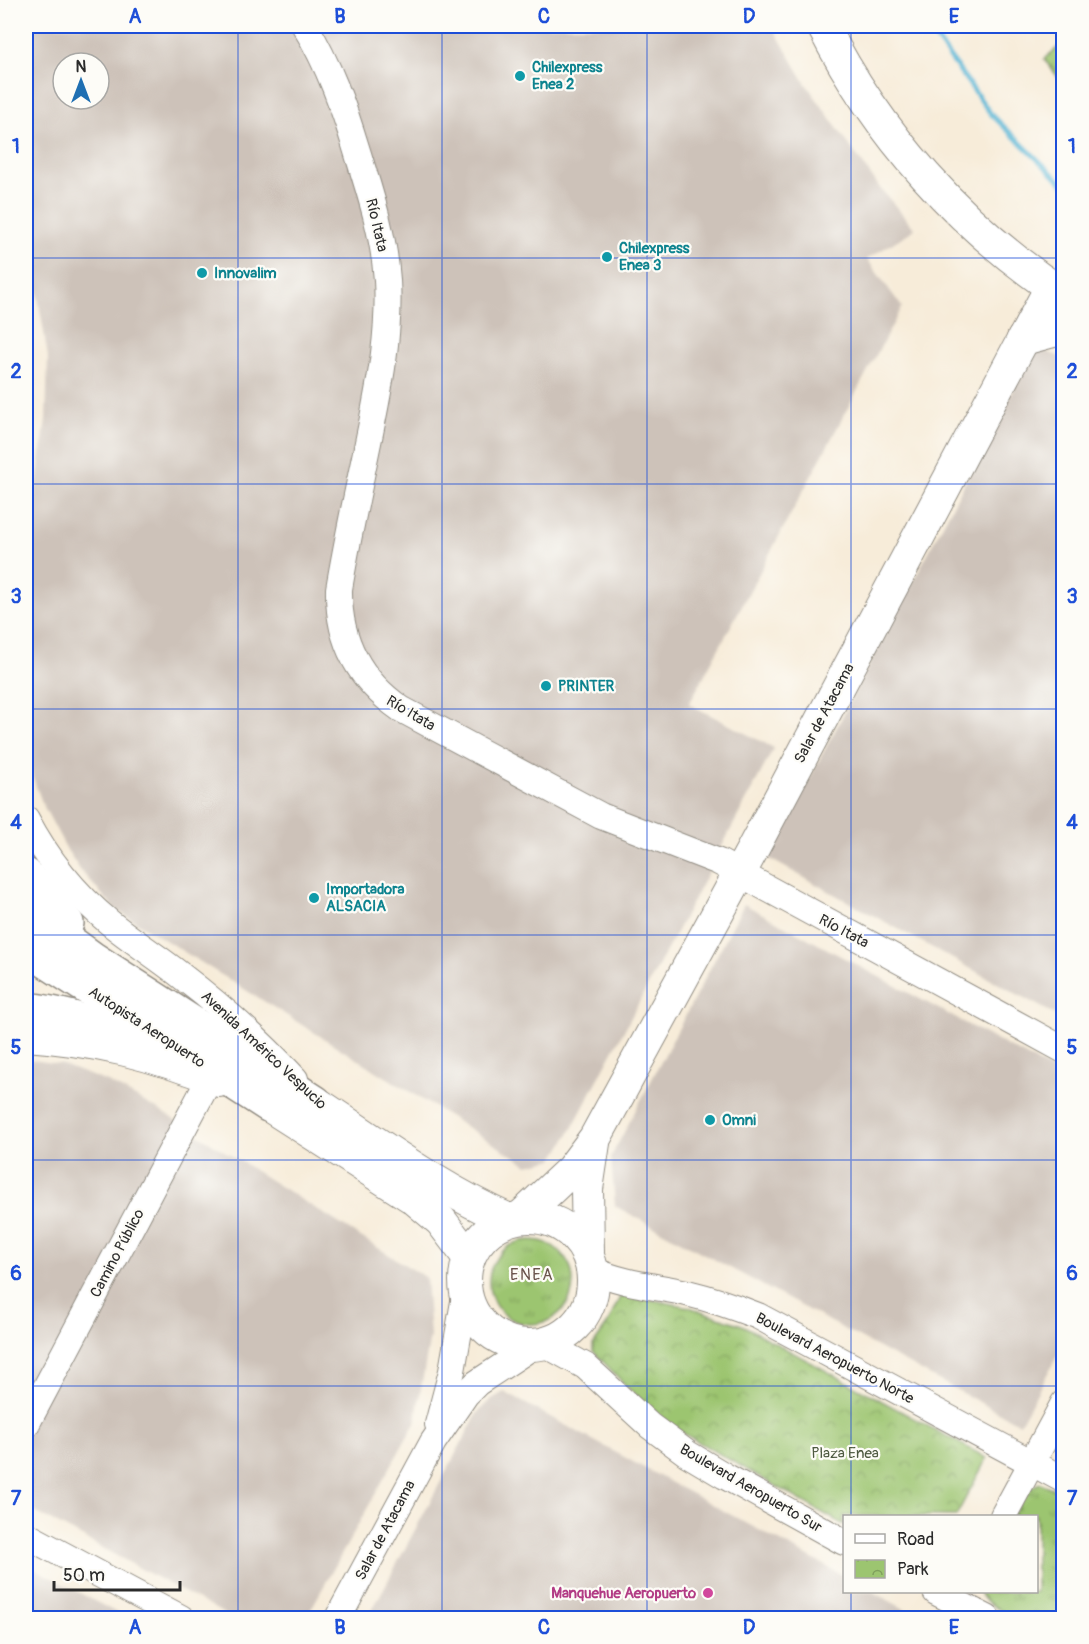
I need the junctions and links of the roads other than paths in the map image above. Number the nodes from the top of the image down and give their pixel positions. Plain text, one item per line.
1 (305, 26) edge
2 (823, 26) edge
3 (1057, 291) edge
4 (1064, 328) edge
5 (1023, 339) junction
6 (26, 819) edge
7 (739, 874) junction
8 (26, 875) edge
9 (26, 910) edge
10 (26, 948) edge
11 (127, 980) junction
12 (26, 1009) edge
13 (26, 1038) edge
14 (1064, 1050) edge
15 (206, 1072) junction
16 (315, 1102) junction
17 (268, 1105) joint
18 (595, 1138) junction
19 (515, 1218) junction
20 (469, 1258) junction
21 (591, 1261) junction
22 (466, 1290) junction
23 (539, 1345) junction
24 (1064, 1403) edge
25 (26, 1425) edge
26 (433, 1442) junction
27 (1032, 1462) junction
28 (1064, 1480) edge
29 (1004, 1515) edge
30 (26, 1535) edge
31 (843, 1541) edge
32 (951, 1601) edge
33 (181, 1618) edge
34 (338, 1618) edge
35 (987, 1618) edge

1 - 7 street, Río Itata
2 - 3 main road
3 - 5 main road, Salar de Atacama
4 - 5 main road
5 - 7 main road, Salar de Atacama
6 - 16 street, Avenida Américo Vespucio
7 - 14 street, Río Itata
7 - 18 main road, Salar de Atacama
8 - 11 highway
9 - 11 highway
10 - 15 highway, Autopista Aeropuerto
11 - 16 highway
12 - 15 highway
13 - 15 street
15 - 17 highway, Autopista Aeropuerto
15 - 25 street, Camino Público
16 - 19 main road, Avenida Américo Vespucio
17 - 20 main road, Avenida Américo Vespucio
18 - 19 main road, Salar de Atacama
18 - 21 main road, Salar de Atacama
19 - 20 main road
19 - 21 main road
20 - 22 main road
21 - 23 main road
21 - 27 street, Boulevard Aeropuerto Norte
22 - 23 main road
22 - 26 street, Salar de Atacama
23 - 26 street, Salar de Atacama
23 - 31 street, Boulevard Aeropuerto Sur
24 - 27 street
26 - 34 street, Salar de Atacama
27 - 28 street, Boulevard Aeropuerto Norte
27 - 29 street
30 - 33 street
32 - 35 street

